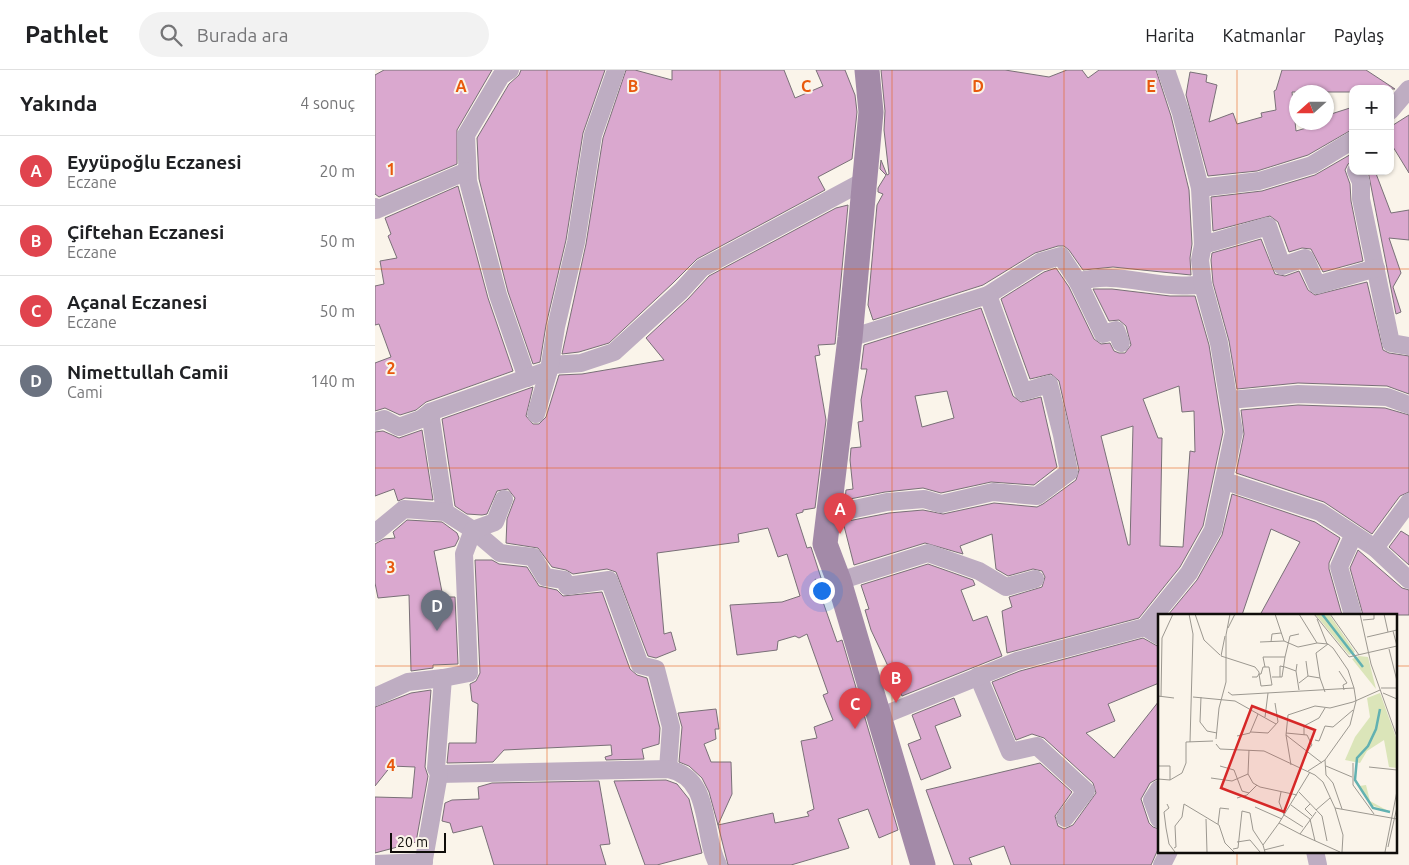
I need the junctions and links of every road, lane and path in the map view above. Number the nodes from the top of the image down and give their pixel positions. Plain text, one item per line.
1 (510, 70) edge
2 (616, 70) edge
3 (867, 70) edge
4 (1166, 70) edge
5 (1409, 90) edge
6 (1394, 107) edge
7 (1349, 142) edge
8 (467, 171) junction
9 (1358, 175) edge
10 (864, 181) junction
11 (1199, 188) junction
12 (375, 207) edge
13 (1203, 245) junction
14 (1377, 268) junction
15 (1078, 282) junction
16 (1203, 285) junction
17 (988, 295) junction
18 (850, 338) junction
19 (1121, 343) dead end
20 (1409, 346) edge
21 (550, 368) junction
22 (527, 378) junction
23 (1229, 400) junction
24 (1409, 405) edge
25 (430, 412) junction
26 (536, 414) dead end
27 (375, 422) edge
28 (1225, 481) junction
29 (504, 499) dead end
30 (1409, 502) edge
31 (445, 512) junction
32 (827, 515) junction
33 (473, 530) junction
34 (375, 533) edge
35 (1353, 536) junction
36 (1375, 548) junction
37 (1035, 579) dead end
38 (1409, 580) edge
39 (839, 581) junction
40 (1163, 614) edge
41 (1353, 614) edge
42 (1152, 631) edge
43 (978, 676) junction
44 (443, 678) junction
45 (375, 697) edge
46 (879, 717) junction
47 (668, 769) junction
48 (439, 774) junction
49 (1158, 791) edge
50 (1158, 816) edge
51 (1065, 818) dead end
52 (1168, 852) edge
53 (1315, 852) edge
54 (423, 863) edge
55 (375, 864) edge
56 (718, 865) edge
57 (923, 865) edge
58 (1162, 865) edge
59 (1318, 865) edge

1 - 8 street
2 - 21 street
3 - 10 main road
4 - 11 street
5 - 6 street
7 - 11 street
8 - 12 street
8 - 22 street
9 - 14 street
10 - 18 main road
10 - 21 street
11 - 13 street
13 - 14 street
13 - 16 street
14 - 20 street
15 - 16 street
15 - 17 street
15 - 19 street
16 - 23 street
17 - 18 street
17 - 32 street
18 - 32 main road
21 - 22 street
21 - 26 street
22 - 25 street
23 - 24 street
23 - 28 street
25 - 27 street
25 - 31 street
28 - 35 street
28 - 40 street
29 - 33 street
30 - 36 street
31 - 33 street
31 - 34 street
32 - 39 main road
33 - 44 street
33 - 47 street
35 - 36 street
35 - 41 street
36 - 38 street
37 - 39 street
39 - 46 main road
42 - 43 street
43 - 46 street
43 - 51 street
44 - 45 street
44 - 48 street
46 - 57 main road
47 - 48 street
47 - 56 street
48 - 54 street
49 - 50 street
52 - 58 street
53 - 59 street
54 - 55 street

